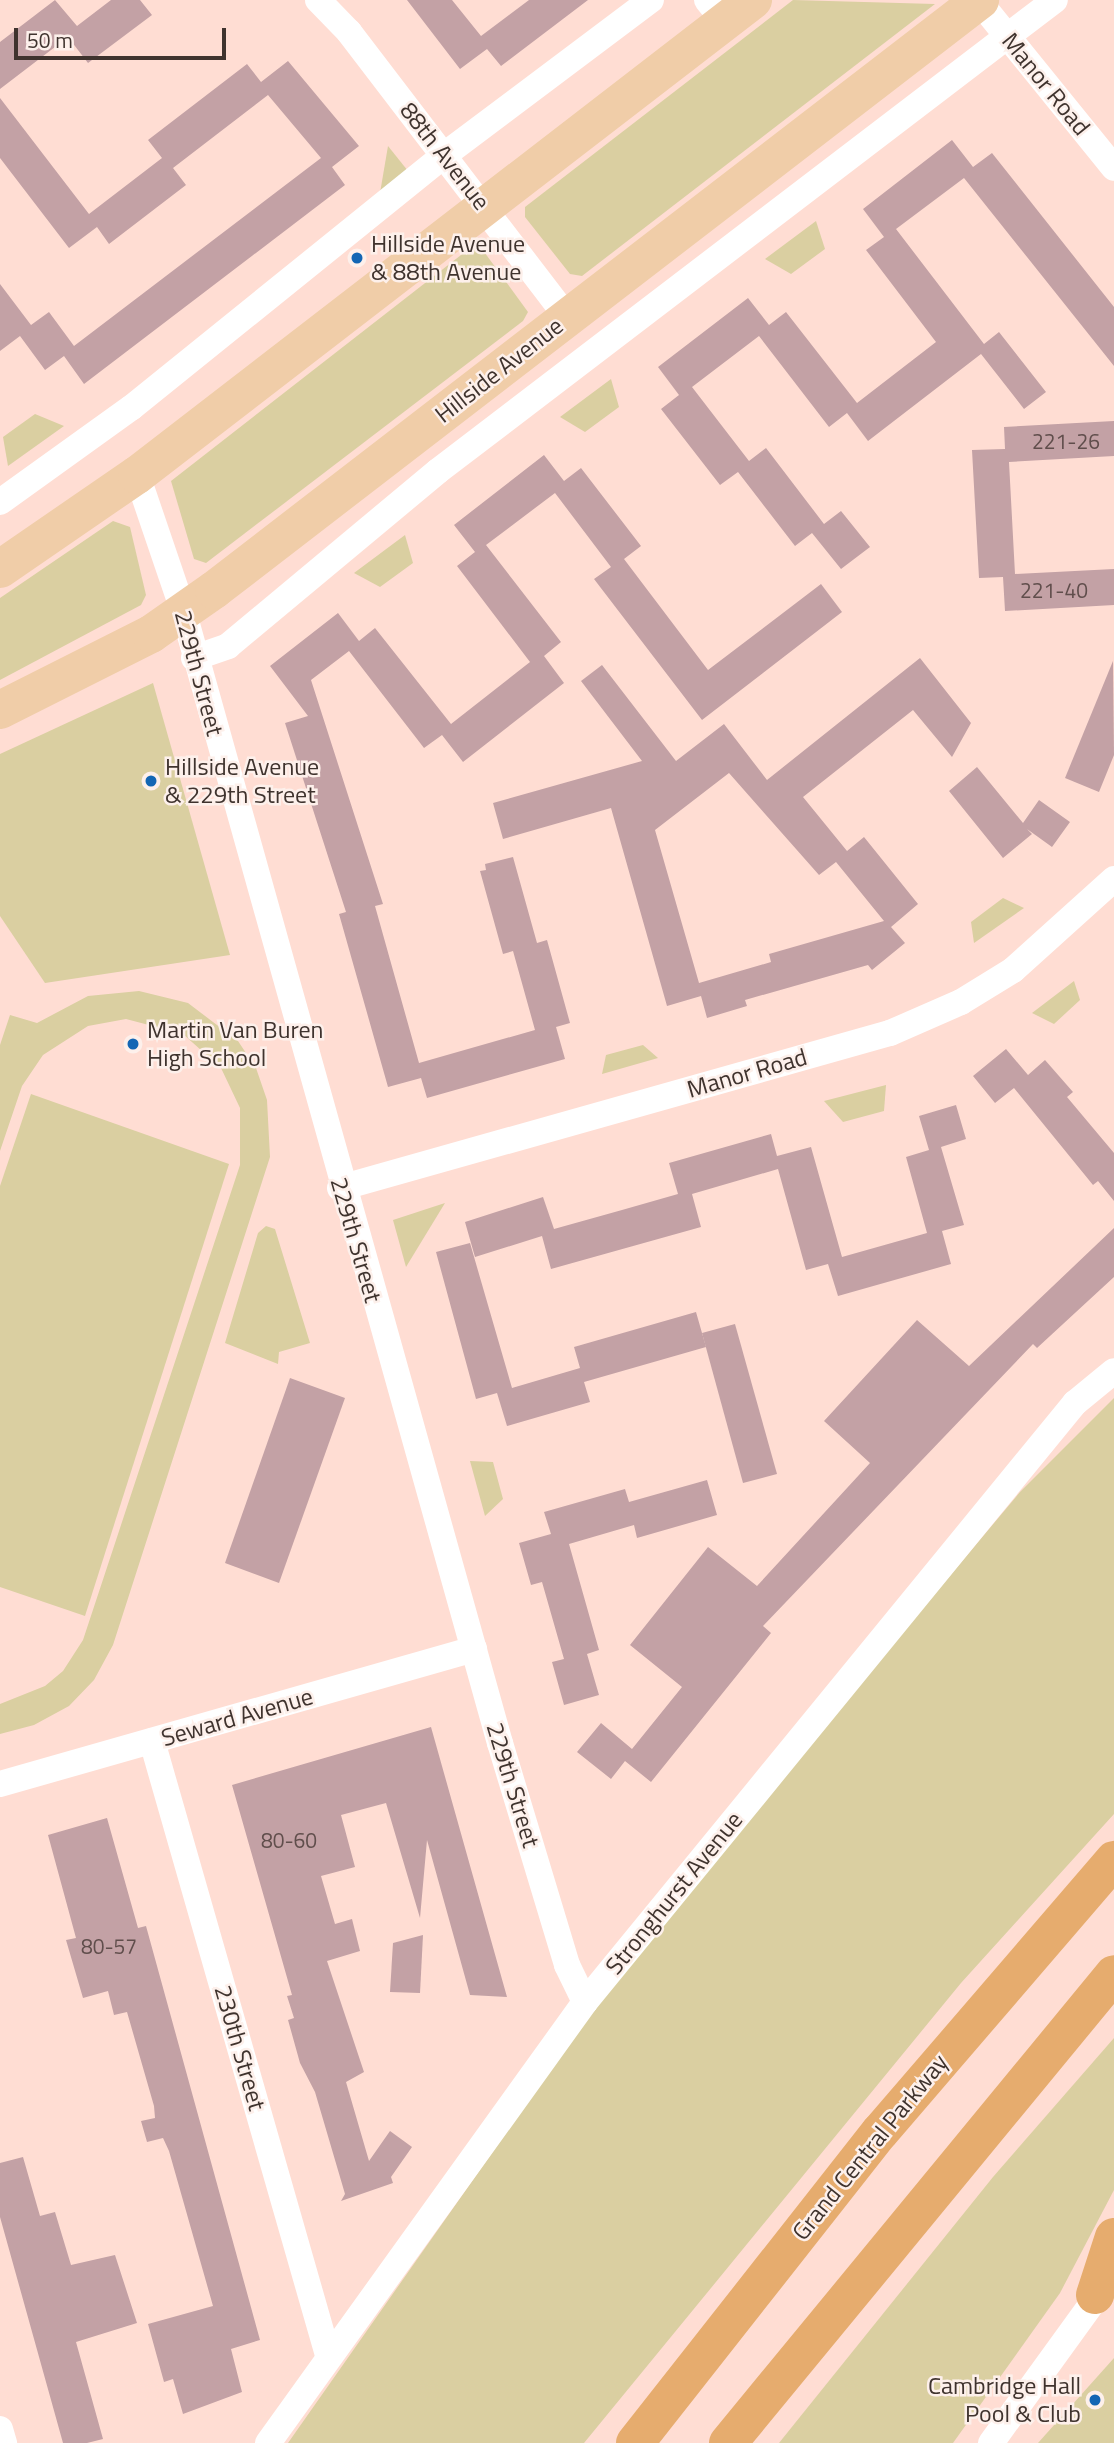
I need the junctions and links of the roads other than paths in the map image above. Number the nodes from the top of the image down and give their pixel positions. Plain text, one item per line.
1 (318, 0) edge
2 (651, 0) edge
3 (979, 0) edge
4 (1055, 0) edge
5 (728, 7) edge
6 (1008, 36) junction
7 (443, 156) junction
8 (1114, 168) edge
9 (485, 208) junction
10 (568, 317) junction
11 (137, 475) junction
12 (0, 502) edge
13 (0, 569) edge
14 (183, 610) junction
15 (194, 658) junction
16 (0, 710) edge
17 (1114, 879) edge
18 (340, 1188) junction
19 (1114, 1371) edge
20 (474, 1649) junction
21 (152, 1741) junction
22 (0, 1784) edge
23 (1114, 1860) edge
24 (1114, 1974) edge
25 (585, 2002) junction
26 (1114, 2236) edge
27 (1104, 2285) edge
28 (328, 2355) junction
29 (0, 2429) edge
30 (4, 2443) edge
31 (268, 2443) edge
32 (635, 2443) edge
33 (728, 2443) edge
34 (991, 2443) edge

1 - 7 street, 88th Avenue
2 - 7 street
3 - 6 street, Manor Road
3 - 10 main road, Hillside Avenue
4 - 6 street, Hillside Avenue
5 - 9 main road
6 - 8 street, Manor Road
6 - 15 street, Hillside Avenue
7 - 9 street, 88th Avenue
7 - 12 street
9 - 10 street, 88th Avenue
9 - 11 main road
10 - 14 main road, Hillside Avenue
11 - 13 main road
11 - 14 street, 229th Street
14 - 15 street, 229th Street
14 - 16 main road, Hillside Avenue
15 - 18 street, 229th Street
17 - 18 street, Manor Road
18 - 20 street, 229th Street
19 - 25 street, Stronghurst Avenue
20 - 21 street, Seward Avenue
20 - 25 street, 229th Street
21 - 22 street, Seward Avenue
21 - 28 street, 230th Street
23 - 32 highway, Grand Central Parkway
24 - 33 highway
25 - 28 street, Stronghurst Avenue
26 - 27 highway
27 - 34 street
28 - 31 street, Stronghurst Avenue
29 - 30 street

